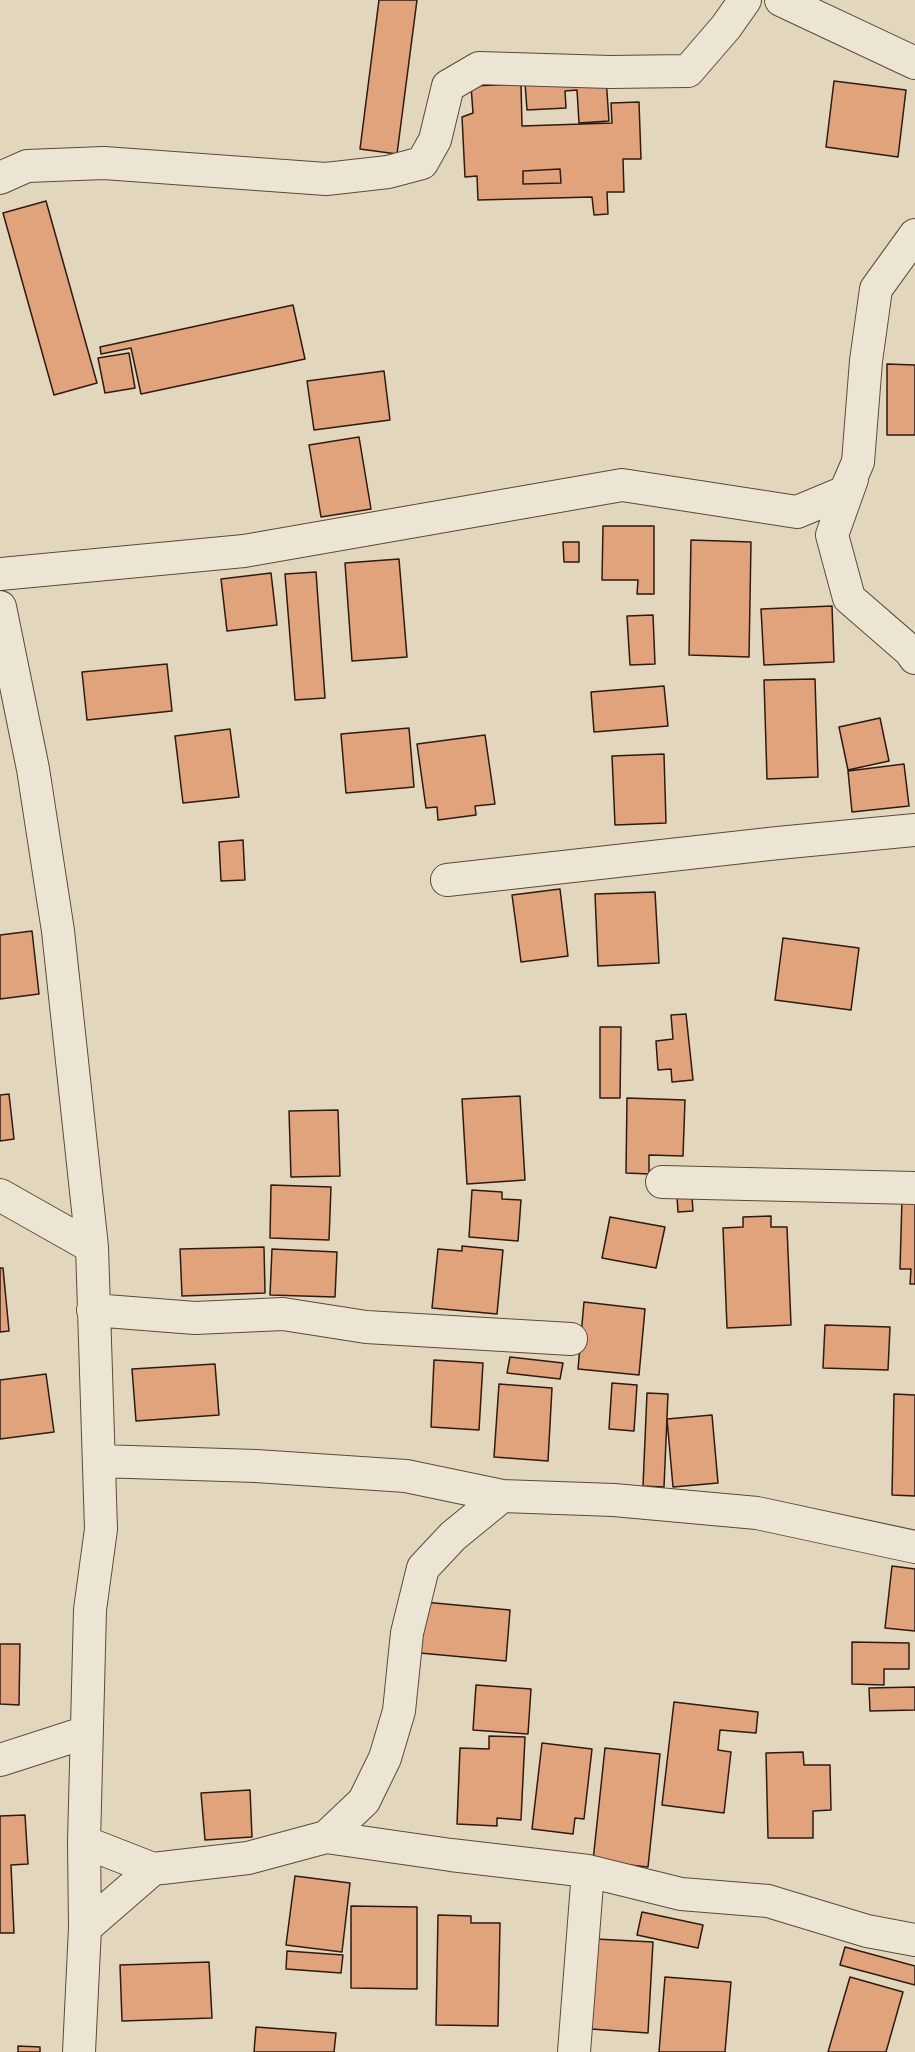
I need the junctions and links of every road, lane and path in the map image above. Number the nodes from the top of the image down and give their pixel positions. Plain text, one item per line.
1 (745, 0) edge
2 (781, 0) edge
3 (915, 63) edge
4 (0, 178) edge
5 (915, 235) edge
6 (858, 462) junction
7 (0, 574) edge
8 (0, 607) edge
9 (915, 658) edge
10 (915, 830) edge
11 (447, 880) dead end
12 (662, 1182) dead end
13 (915, 1188) edge
14 (0, 1195) edge
15 (92, 1247) junction
16 (93, 1310) junction
17 (571, 1339) dead end
18 (99, 1461) junction
19 (502, 1496) junction
20 (915, 1547) edge
21 (87, 1732) junction
22 (0, 1760) edge
23 (326, 1837) junction
24 (84, 1842) junction
25 (153, 1869) junction
26 (588, 1871) junction
27 (85, 1928) junction
28 (915, 1940) edge
29 (79, 2052) edge
30 (574, 2052) edge

1 - 4 street
2 - 3 street
5 - 6 street
6 - 7 street
6 - 9 street
8 - 15 street
10 - 11 street
12 - 13 street
14 - 15 street
15 - 16 street
16 - 17 street
16 - 18 street
18 - 19 street
18 - 21 street
19 - 20 street
19 - 23 street
21 - 22 street
21 - 24 street
23 - 25 street
23 - 26 street
24 - 25 street
24 - 27 street
25 - 27 street
26 - 28 street
26 - 30 street
27 - 29 street

